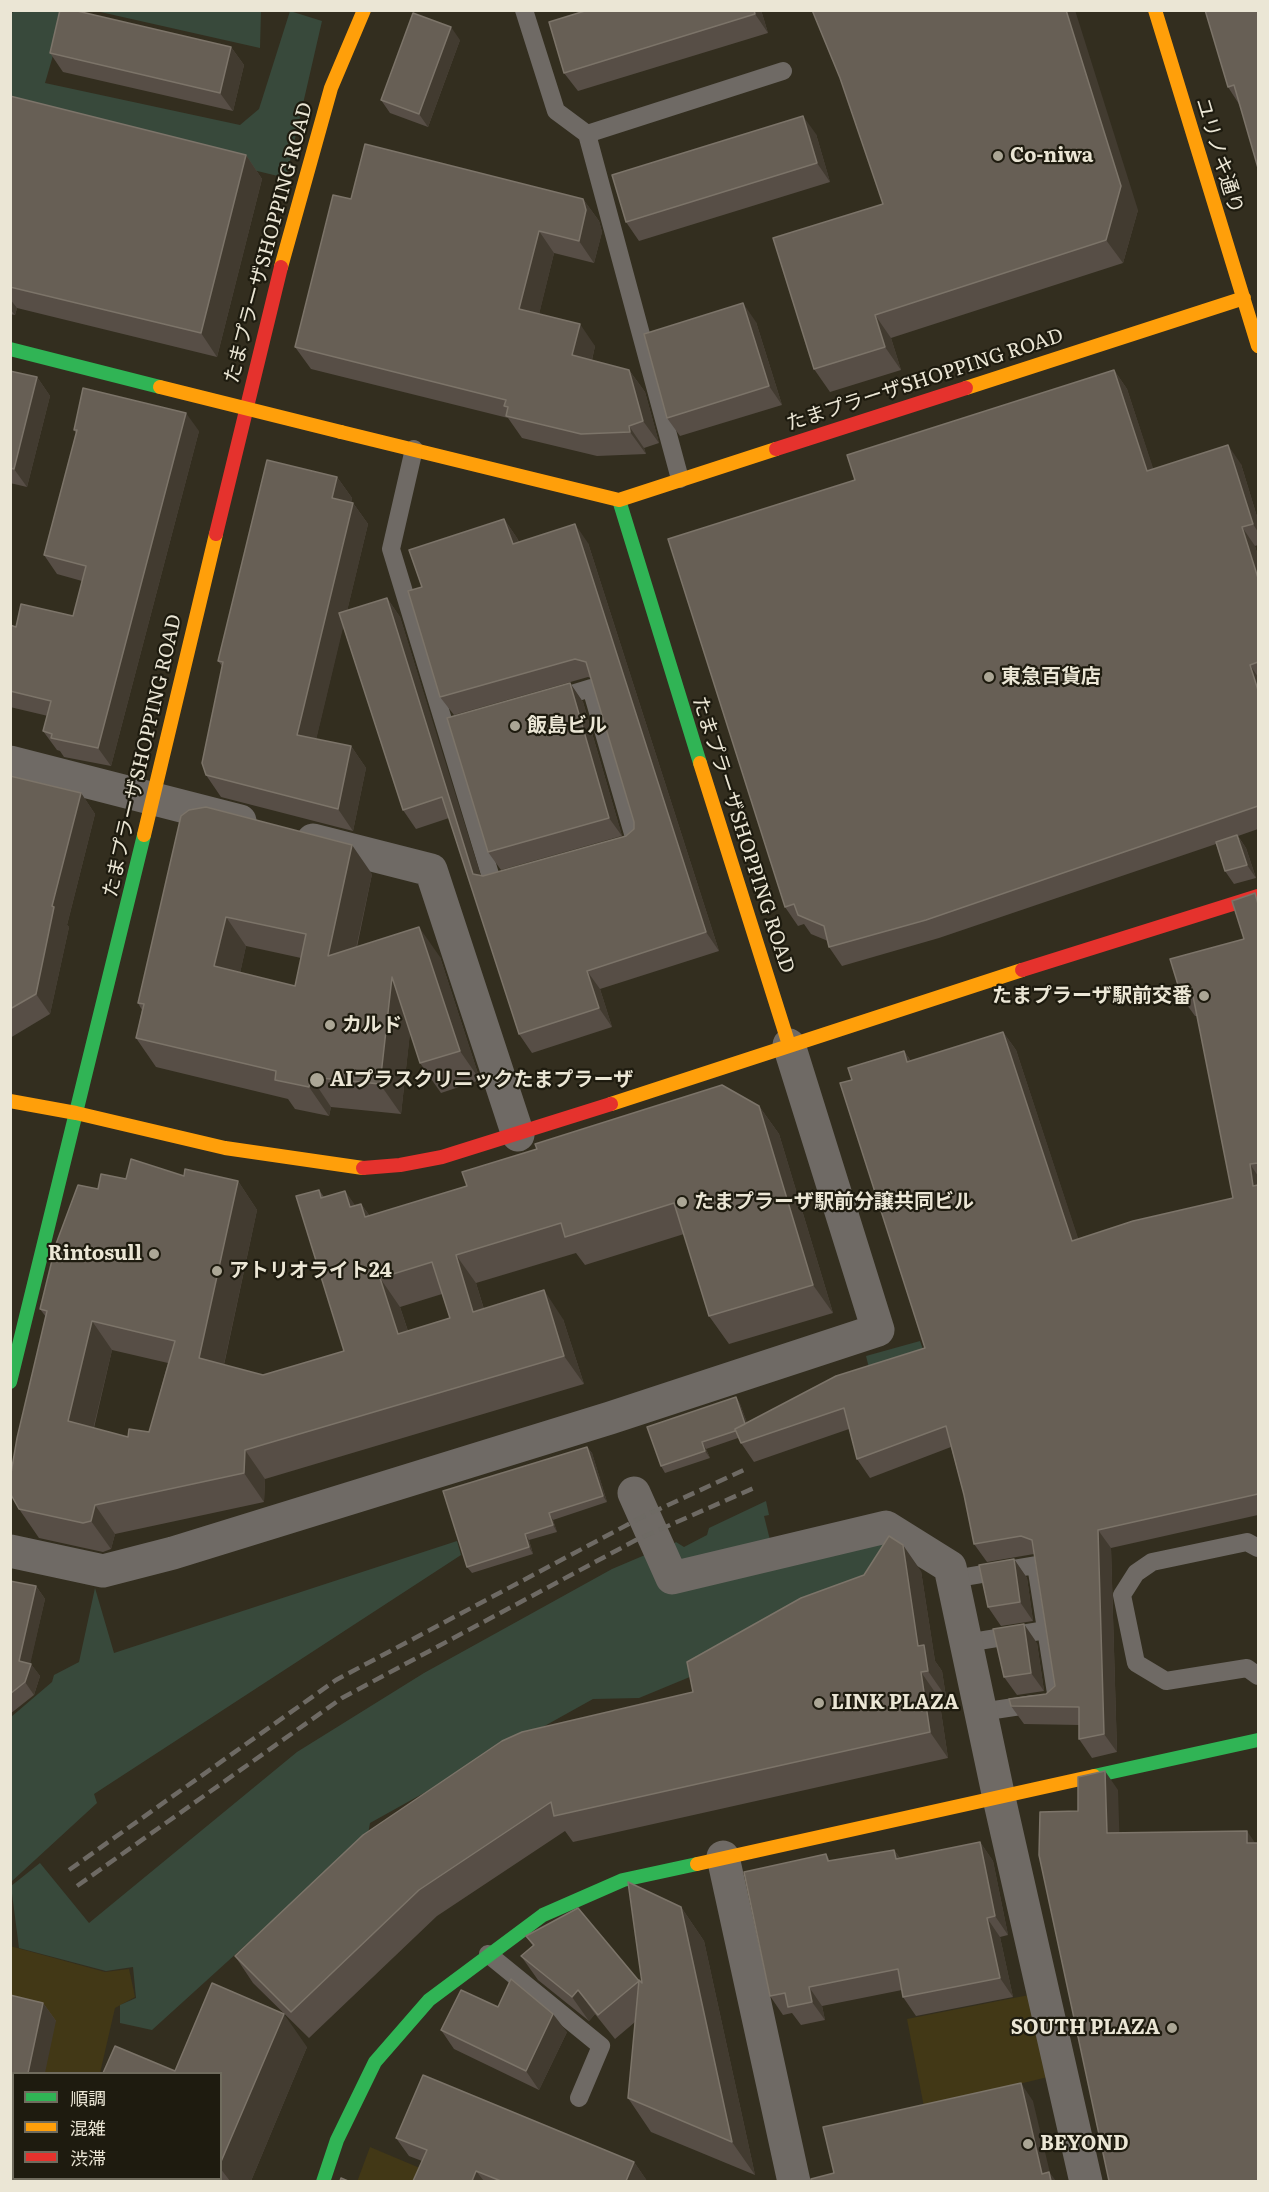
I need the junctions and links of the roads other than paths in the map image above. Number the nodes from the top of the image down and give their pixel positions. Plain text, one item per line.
1 (364, 10) edge
2 (524, 10) edge
3 (1155, 10) edge
4 (783, 71) dead end
5 (587, 134) junction
6 (1251, 296) edge
7 (1258, 346) edge
8 (10, 349) edge
9 (414, 449) junction
10 (680, 479) junction
11 (619, 500) junction
12 (540, 703) edge
13 (488, 717) edge
14 (446, 729) junction
15 (10, 762) edge
16 (153, 799) junction
17 (613, 850) edge
18 (525, 875) edge
19 (1258, 896) edge
20 (789, 1045) junction
21 (10, 1101) edge
22 (76, 1113) junction
23 (518, 1134) junction
24 (10, 1382) edge
25 (634, 1494) dead end
26 (1258, 1548) edge
27 (10, 1551) edge
28 (953, 1579) junction
29 (1046, 1630) junction
30 (966, 1643) junction
31 (1258, 1676) edge
32 (981, 1712) junction
33 (1258, 1740) edge
34 (999, 1798) junction
35 (723, 1857) junction
36 (488, 1954) junction
37 (579, 2098) dead end
38 (323, 2181) edge
39 (794, 2181) edge
40 (1086, 2181) edge

1 - 16 street, たまプラーザSHOPPING ROAD
2 - 5 lane
3 - 6 street, ユリノキ通り
4 - 5 lane
5 - 10 lane
6 - 7 street, ユリノキ通り
6 - 10 street, たまプラーザSHOPPING ROAD
8 - 9 street, たまプラーザSHOPPING ROAD, bridge
9 - 11 street, たまプラーザSHOPPING ROAD
9 - 14 lane
10 - 11 street, たまプラーザSHOPPING ROAD
11 - 20 street, たまプラーザSHOPPING ROAD
12 - 17 lane
13 - 14 lane
14 - 18 lane
15 - 16 street
16 - 22 street, たまプラーザSHOPPING ROAD
16 - 23 street
19 - 20 street
20 - 23 street
20 - 27 street
21 - 22 street
22 - 23 street
22 - 24 street, たまプラーザSHOPPING ROAD
25 - 28 street
26 - 31 lane
28 - 29 lane
28 - 30 street
29 - 30 lane
29 - 32 lane
30 - 32 street
32 - 34 street
33 - 34 street
34 - 35 street
34 - 40 street
35 - 36 street
35 - 39 street
36 - 37 lane
36 - 38 street

